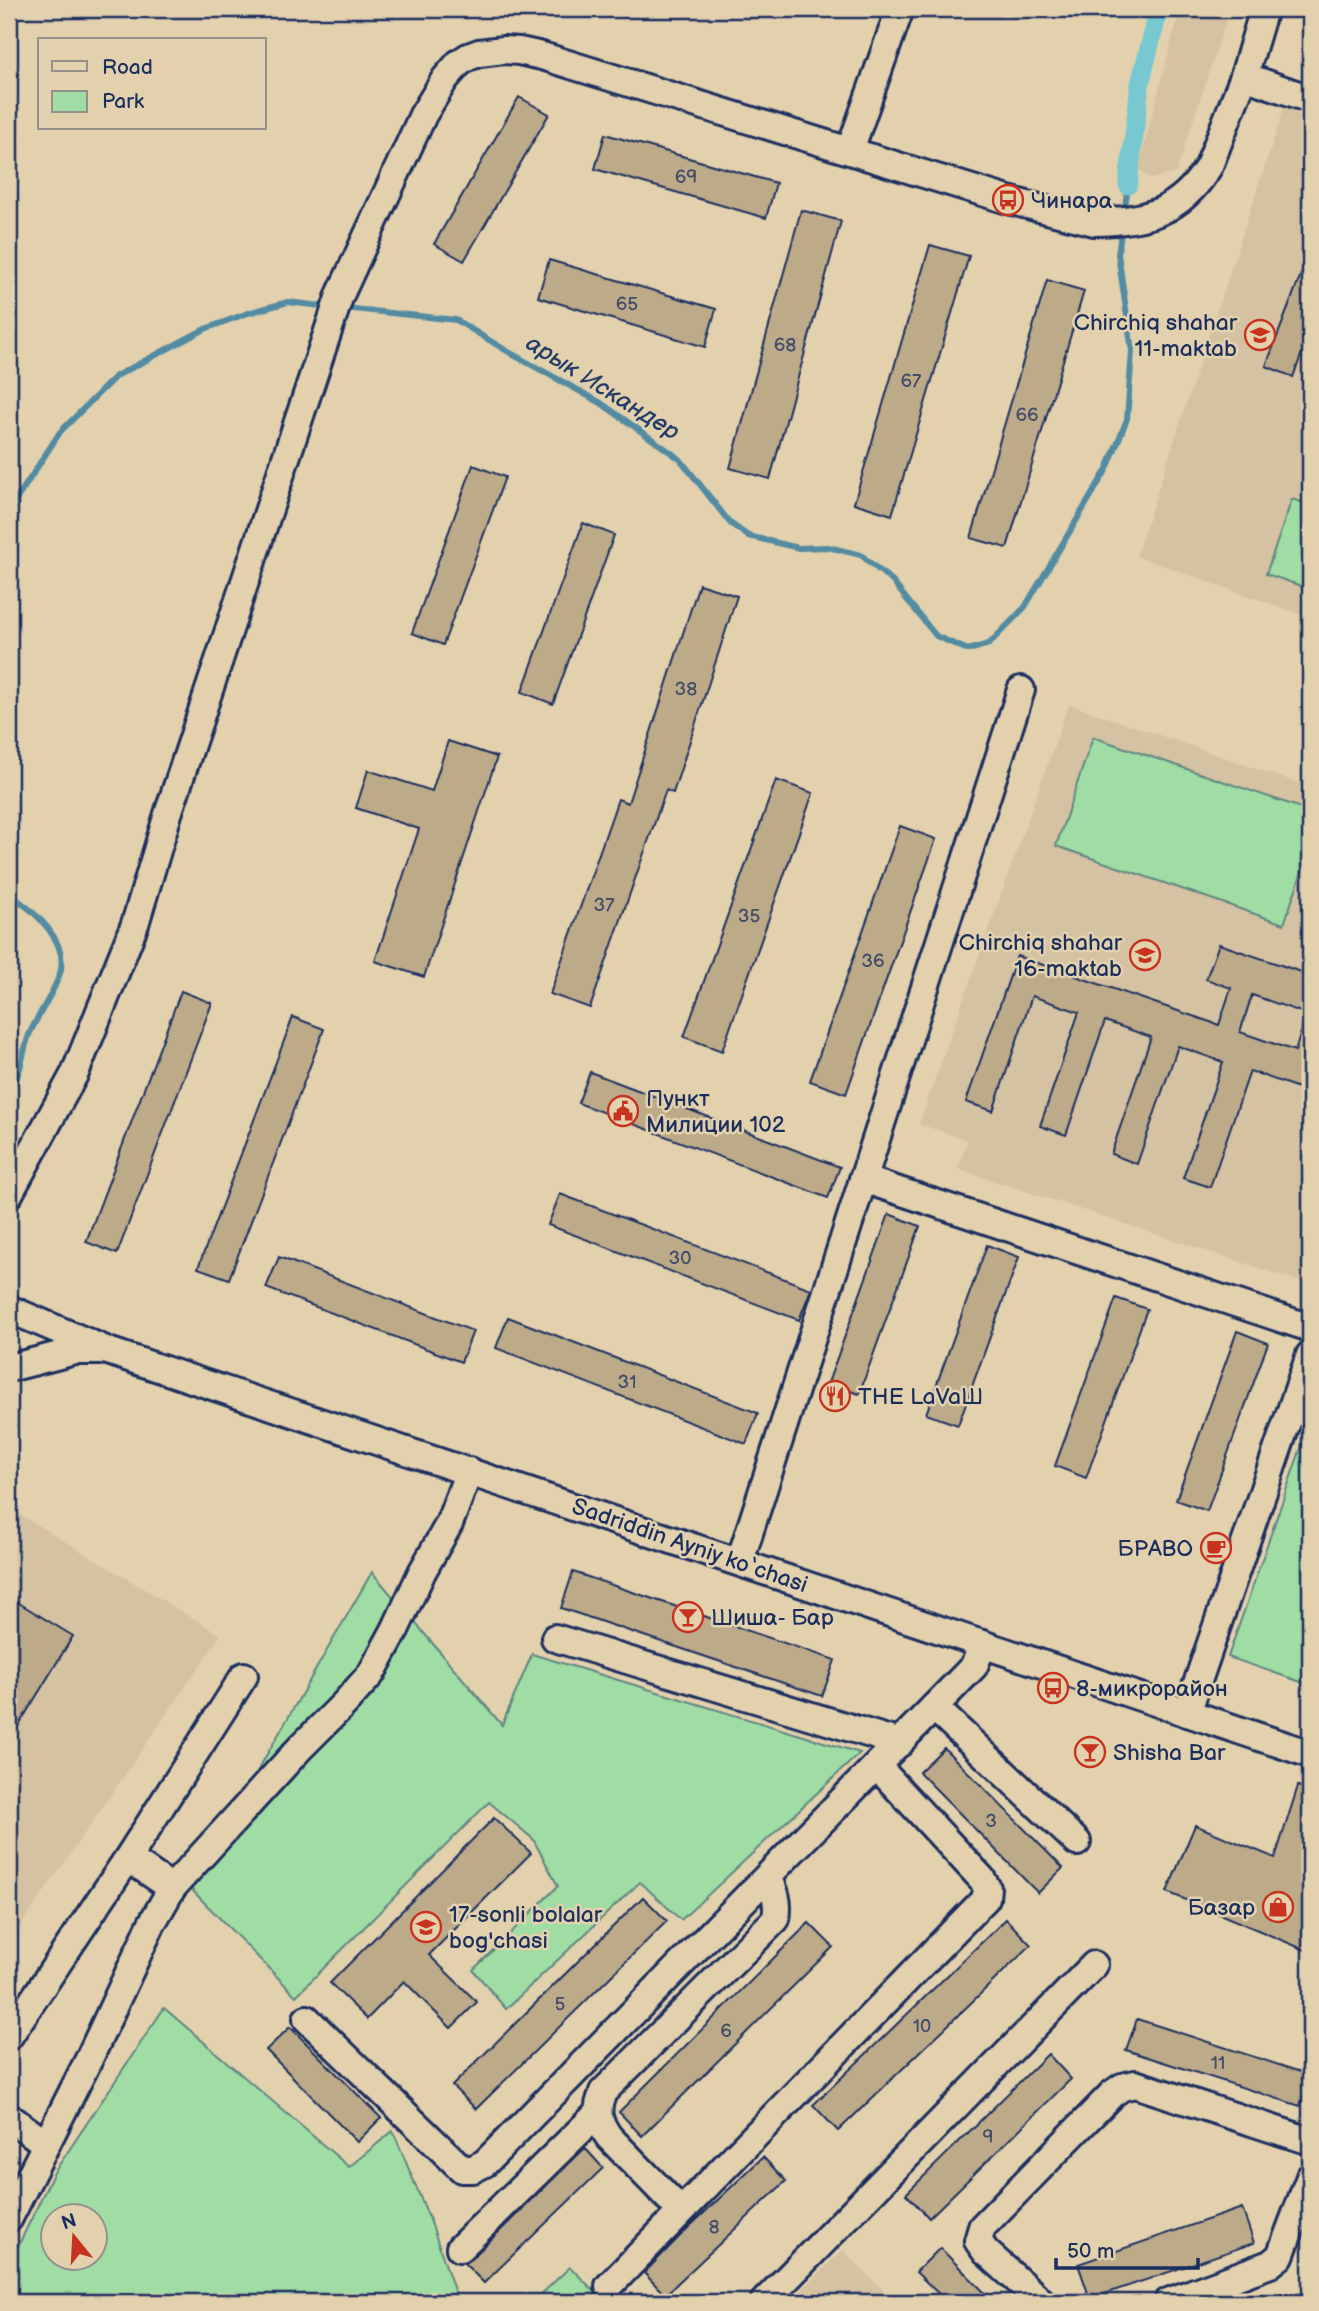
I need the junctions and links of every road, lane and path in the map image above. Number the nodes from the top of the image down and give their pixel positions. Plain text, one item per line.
1 (900, 9) edge
2 (1264, 9) edge
3 (1244, 76) junction
4 (1310, 99) edge
5 (850, 150) junction
6 (1021, 690) dead end
7 (863, 1179) junction
8 (9, 1194) edge
9 (9, 1310) edge
10 (1310, 1328) edge
11 (108, 1351) junction
12 (1310, 1355) edge
13 (9, 1368) edge
14 (469, 1471) junction
15 (740, 1561) junction
16 (555, 1638) dead end
17 (983, 1644) junction
18 (244, 1676) dead end
19 (934, 1707) junction
20 (1187, 1713) junction
21 (900, 1743) junction
22 (1310, 1754) edge
23 (877, 1766) junction
24 (1077, 1842) dead end
25 (128, 1858) junction
26 (768, 1876) junction
27 (172, 1888) junction
28 (1094, 1965) dead end
29 (307, 2019) dead end
30 (9, 2036) edge
31 (580, 2068) junction
32 (600, 2103) junction
33 (9, 2117) edge
34 (1310, 2141) edge
35 (46, 2144) junction
36 (1310, 2177) edge
37 (681, 2211) junction
38 (9, 2217) edge
39 (460, 2248) dead end
40 (609, 2286) dead end
41 (764, 2302) edge
42 (1042, 2302) edge
43 (1168, 2302) edge

1 - 5 street
2 - 3 street
3 - 4 street
3 - 5 street
5 - 8 street
6 - 7 street
7 - 10 street
7 - 15 street
9 - 11 street, Sadriddin Ayniy ko‘chasi
11 - 13 street
11 - 14 street, Sadriddin Ayniy ko‘chasi
12 - 20 street
14 - 15 street, Sadriddin Ayniy ko‘chasi
14 - 27 street
15 - 17 street, Sadriddin Ayniy ko‘chasi
16 - 21 street
17 - 19 street
17 - 20 street, Sadriddin Ayniy ko‘chasi
18 - 25 street
19 - 21 street
19 - 24 street
20 - 22 street, Sadriddin Ayniy ko‘chasi
21 - 23 street
23 - 26 street
23 - 37 street
25 - 27 street
25 - 30 street
26 - 31 street
26 - 32 street
27 - 35 street
28 - 41 street
29 - 31 street
31 - 32 street
32 - 37 street
32 - 39 street
33 - 35 street
34 - 42 street
35 - 38 street
36 - 43 street
37 - 40 street

